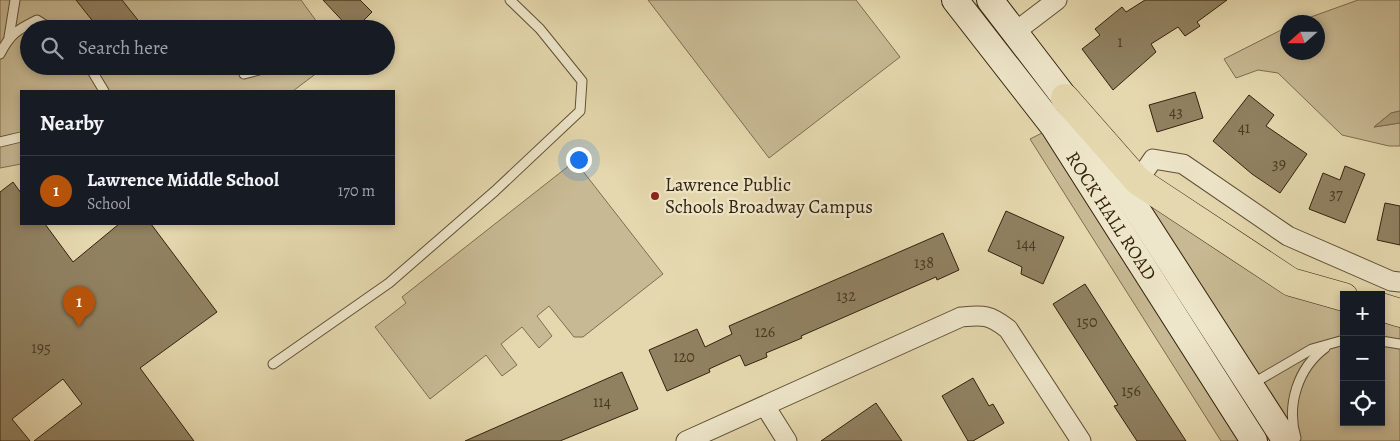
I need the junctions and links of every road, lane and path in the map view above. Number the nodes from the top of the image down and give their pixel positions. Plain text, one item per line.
1 (15, 0) edge
2 (510, 0) edge
3 (956, 0) edge
4 (990, 0) edge
5 (1057, 0) edge
6 (20, 30) edge
7 (1015, 32) junction
8 (9, 37) junction
9 (0, 54) edge
10 (94, 75) edge
11 (103, 90) edge
12 (1065, 98) junction
13 (20, 137) edge
14 (0, 142) edge
15 (1138, 181) junction
16 (1400, 282) edge
17 (1340, 296) edge
18 (1385, 308) edge
19 (1400, 313) edge
20 (1340, 341) edge
21 (1340, 341) edge
22 (1385, 342) edge
23 (1400, 344) edge
24 (273, 364) dead end
25 (1239, 392) junction
26 (765, 406) junction
27 (686, 441) edge
28 (787, 441) edge
29 (1080, 441) edge
30 (1254, 441) edge
31 (1286, 441) edge
32 (1296, 441) edge

1 - 8 lane
2 - 24 lane
3 - 25 main road, ROCK HALL ROAD
4 - 7 main road, ROCK HALL ROAD
5 - 7 street
6 - 8 lane
7 - 12 main road, ROCK HALL ROAD
8 - 9 lane
10 - 11 lane
12 - 15 highway
12 - 25 main road, ROCK HALL ROAD
13 - 14 lane
15 - 16 street
15 - 17 highway
18 - 19 highway
20 - 25 lane
21 - 32 lane
22 - 23 lane
25 - 30 main road, ROCK HALL ROAD
25 - 31 main road, ROCK HALL ROAD
26 - 27 street
26 - 28 street
26 - 29 street

